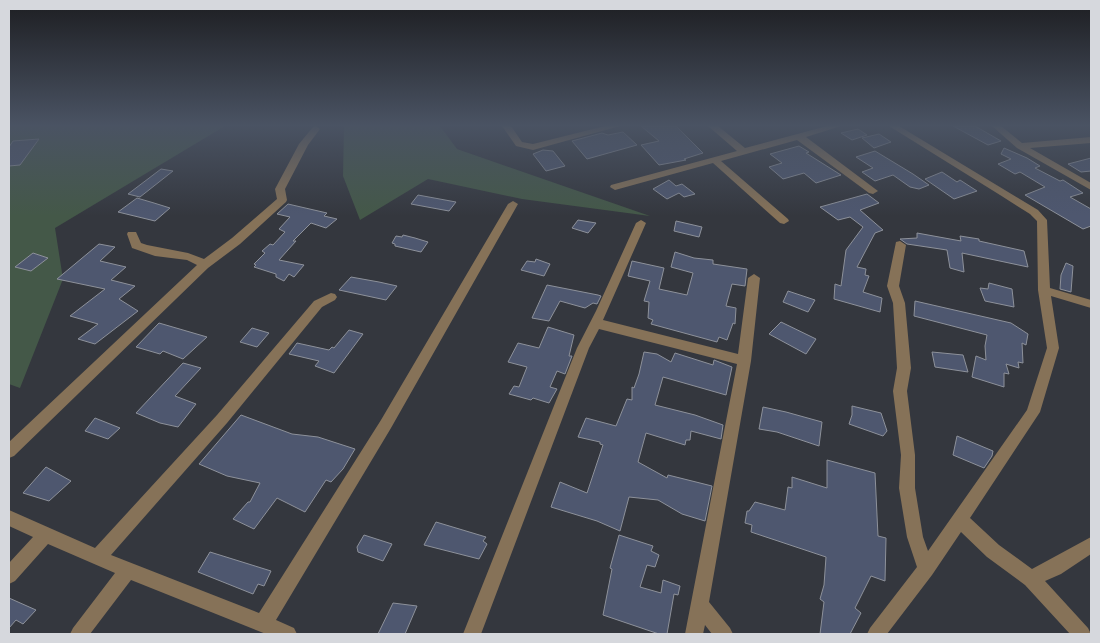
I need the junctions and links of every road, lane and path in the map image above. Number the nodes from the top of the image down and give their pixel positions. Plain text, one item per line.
1 (297, 156) edge
2 (730, 156) edge
3 (825, 156) edge
4 (943, 156) edge
5 (1037, 156) edge
6 (716, 160) junction
7 (615, 187) dead end
8 (1091, 187) edge
9 (873, 191) dead end
10 (512, 204) dead end
11 (784, 221) dead end
12 (641, 223) dead end
13 (132, 234) dead end
14 (900, 245) dead end
15 (204, 265) junction
16 (754, 278) dead end
17 (1044, 290) junction
18 (331, 297) dead end
19 (1091, 304) edge
20 (596, 324) junction
21 (744, 361) junction
22 (9, 450) edge
23 (9, 518) edge
24 (960, 520) junction
25 (45, 536) junction
26 (1091, 545) edge
27 (97, 558) junction
28 (926, 568) junction
29 (128, 570) junction
30 (9, 575) edge
31 (1031, 579) junction
32 (699, 604) junction
33 (263, 624) junction
34 (79, 634) edge
35 (288, 634) edge
36 (472, 634) edge
37 (694, 634) edge
38 (724, 634) edge
39 (876, 634) edge
40 (1082, 634) edge

1 - 15 street
2 - 6 street
3 - 9 street
4 - 17 street
5 - 8 street
6 - 7 street
6 - 11 street
10 - 33 street
12 - 20 street
13 - 15 street
14 - 28 street
15 - 22 street
16 - 21 street
17 - 19 street
17 - 24 street
18 - 27 street
20 - 21 street
20 - 36 street
21 - 32 street
23 - 25 street
24 - 28 street
24 - 31 street
25 - 27 street
25 - 30 street
26 - 31 street
27 - 29 street
28 - 39 street
29 - 33 street
29 - 34 street
31 - 40 street
32 - 37 street
32 - 38 street
33 - 35 street

